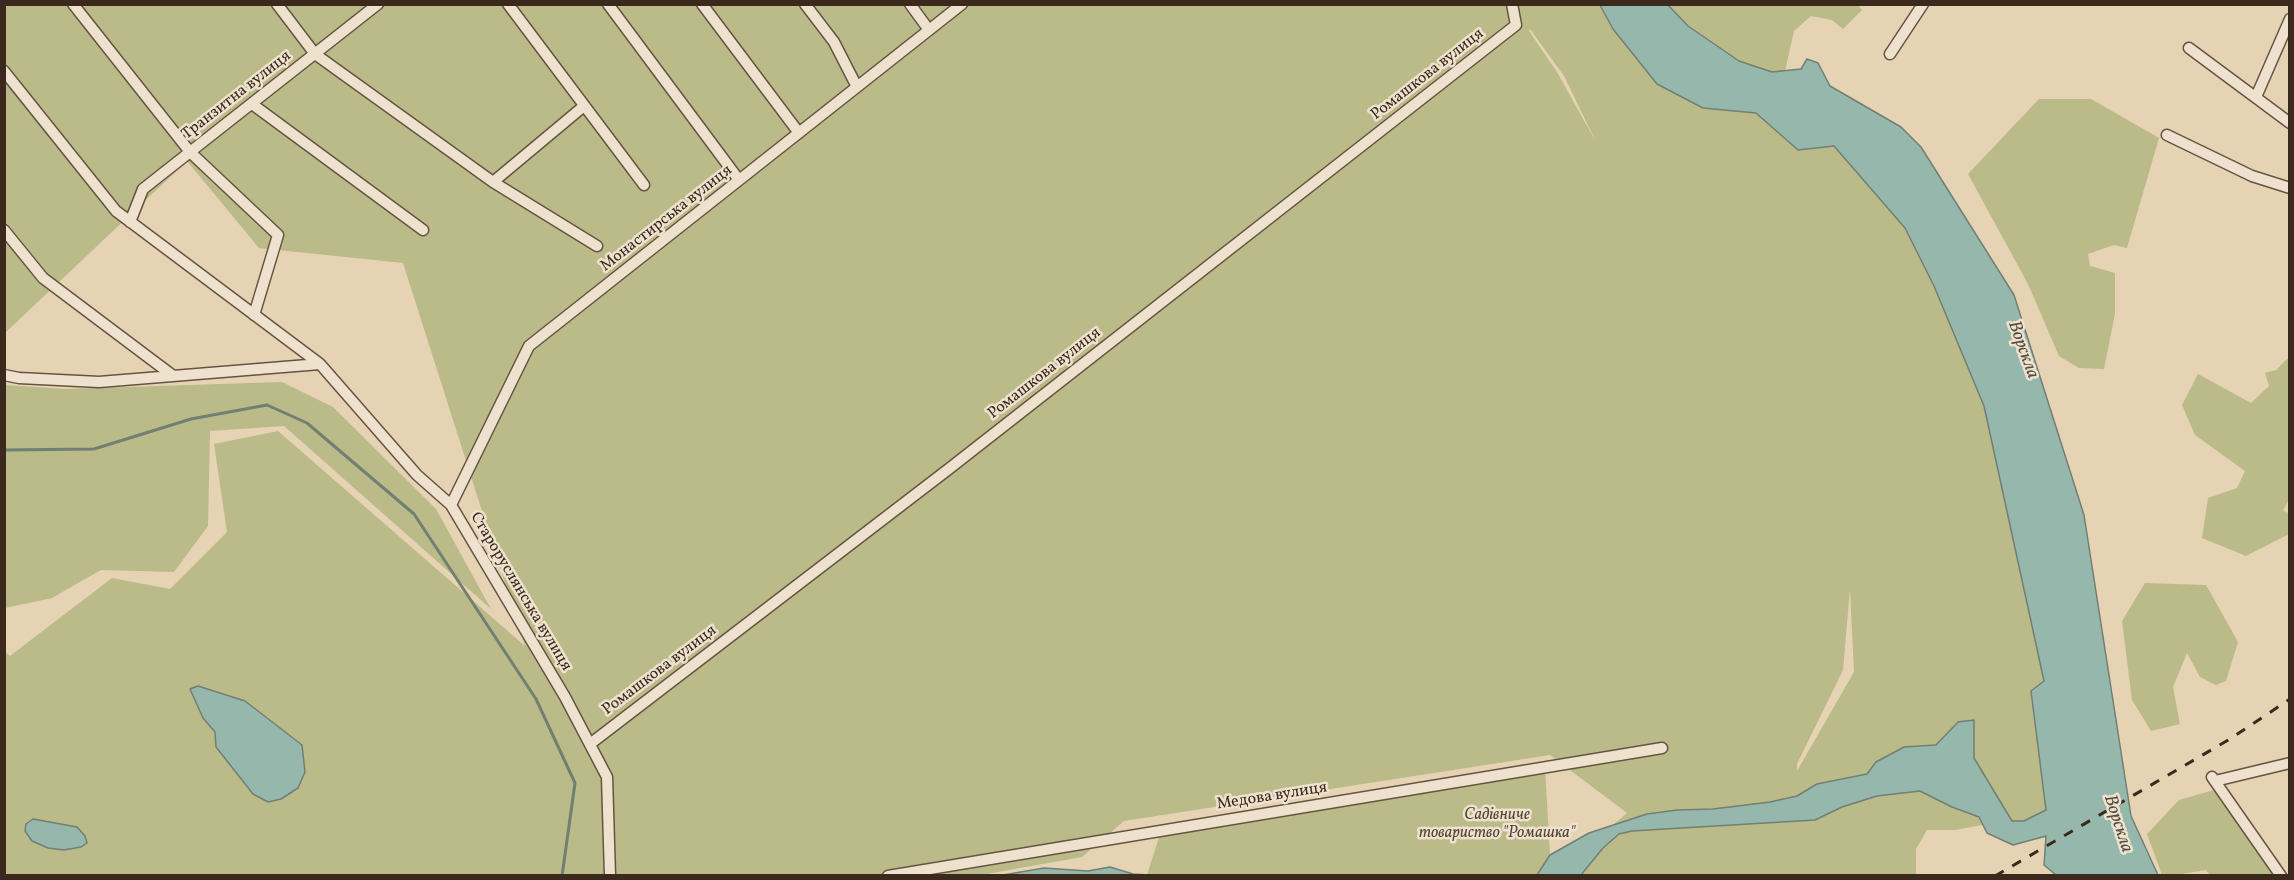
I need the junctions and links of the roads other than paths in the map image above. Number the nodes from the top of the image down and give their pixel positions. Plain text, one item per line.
1 (73, 4) edge
2 (277, 4) edge
3 (378, 4) edge
4 (508, 4) edge
5 (609, 4) edge
6 (702, 4) edge
7 (805, 4) edge
8 (910, 4) edge
9 (962, 4) edge
10 (1512, 4) edge
11 (1923, 4) edge
12 (2289, 19) edge
13 (929, 30) junction
14 (2189, 48) dead end
15 (315, 54) junction
16 (1890, 54) dead end
17 (4, 71) edge
18 (857, 87) junction
19 (2256, 97) junction
20 (252, 104) junction
21 (584, 106) junction
22 (2289, 123) edge
23 (799, 133) junction
24 (2167, 135) dead end
25 (190, 152) junction
26 (739, 180) junction
27 (493, 182) junction
28 (644, 185) dead end
29 (2289, 188) edge
30 (130, 222) junction
31 (4, 230) edge
32 (423, 230) dead end
33 (597, 246) dead end
34 (254, 315) junction
35 (320, 364) junction
36 (4, 375) edge
37 (172, 375) junction
38 (451, 505) junction
39 (590, 744) junction
40 (1662, 748) dead end
41 (2289, 763) edge
42 (610, 876) edge
43 (888, 876) edge
44 (2281, 876) edge

1 - 25 street
2 - 15 street
3 - 15 street, Транзитна вулиця
4 - 21 street
5 - 26 street
6 - 23 street
7 - 18 street
8 - 13 street
9 - 13 street, Монастирська вулиця
10 - 39 street, Ромашкова вулиця
11 - 16 street
12 - 19 street
13 - 18 street, Монастирська вулиця
14 - 19 street
15 - 20 street, Транзитна вулиця
15 - 27 street
17 - 30 street, Староруслянська вулиця
18 - 23 street, Монастирська вулиця
19 - 22 street
20 - 25 street, Транзитна вулиця
20 - 32 street
21 - 27 street
21 - 28 street
23 - 26 street, Монастирська вулиця
24 - 29 street
25 - 30 street, Транзитна вулиця
25 - 34 street
26 - 38 street, Монастирська вулиця
27 - 33 street
30 - 34 street, Староруслянська вулиця
31 - 37 street
34 - 35 street, Староруслянська вулиця
35 - 37 street
35 - 38 street, Староруслянська вулиця
36 - 37 street
38 - 39 street, Староруслянська вулиця
39 - 42 street, Староруслянська вулиця
40 - 43 street, Медова вулиця
41 - 44 street

